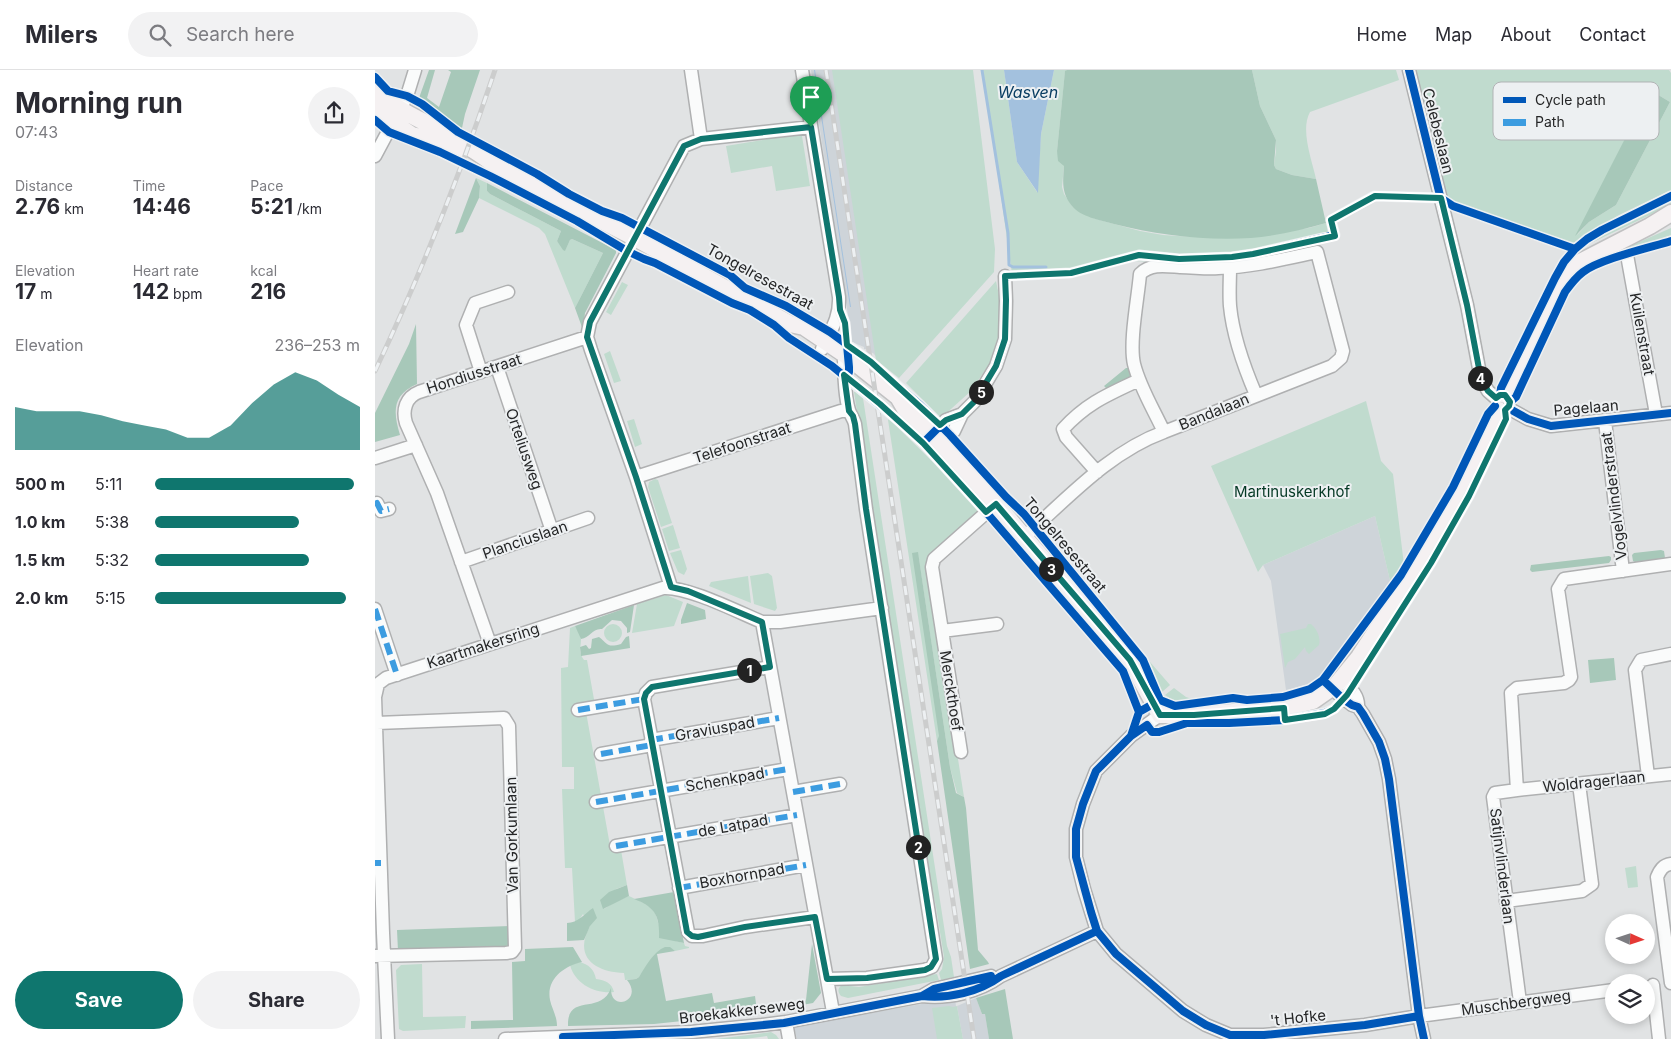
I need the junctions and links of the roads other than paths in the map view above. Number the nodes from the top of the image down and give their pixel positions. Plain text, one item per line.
1 (415, 70) edge
2 (691, 70) edge
3 (802, 70) edge
4 (1409, 70) edge
5 (375, 89) edge
6 (375, 106) edge
7 (397, 116) junction
8 (811, 127) junction
9 (701, 139) junction
10 (375, 156) edge
11 (1671, 213) edge
12 (1671, 220) edge
13 (1649, 226) junction
14 (635, 238) junction
15 (1627, 255) dead end
16 (1230, 267) junction
17 (1005, 276) dead end
18 (508, 292) dead end
19 (587, 337) junction
20 (824, 345) junction
21 (843, 359) junction
22 (497, 367) junction
23 (481, 372) junction
24 (1139, 380) junction
25 (1256, 395) junction
26 (1502, 403) junction
27 (849, 411) junction
28 (1671, 413) edge
29 (1656, 414) junction
30 (1605, 421) junction
31 (1165, 432) junction
32 (936, 440) junction
33 (416, 445) junction
34 (375, 458) edge
35 (1097, 472) junction
36 (636, 477) junction
37 (375, 504) edge
38 (996, 504) junction
39 (389, 509) dead end
40 (588, 518) dead end
41 (552, 530) junction
42 (1024, 537) junction
43 (461, 562) junction
44 (1671, 564) edge
45 (1623, 571) junction
46 (671, 587) junction
47 (882, 608) junction
48 (375, 609) edge
49 (762, 622) junction
50 (997, 624) dead end
51 (942, 631) junction
52 (490, 644) junction
53 (1671, 654) edge
54 (770, 667) junction
55 (397, 674) junction
56 (1337, 685) junction
57 (644, 699) junction
58 (578, 710) dead end
59 (1160, 715) junction
60 (779, 718) junction
61 (377, 723) junction
62 (652, 742) junction
63 (961, 752) dead end
64 (601, 754) dead end
65 (788, 769) junction
66 (1671, 774) edge
67 (1648, 776) junction
68 (377, 779) edge
69 (840, 784) dead end
70 (1579, 784) junction
71 (1517, 790) junction
72 (661, 791) junction
73 (793, 792) junction
74 (596, 802) dead end
75 (797, 815) junction
76 (670, 837) junction
77 (616, 846) dead end
78 (378, 863) edge
79 (1671, 864) edge
80 (806, 865) junction
81 (679, 888) junction
82 (1505, 901) junction
83 (815, 917) junction
84 (1097, 931) junction
85 (379, 956) edge
86 (827, 979) junction
87 (1671, 983) edge
88 (1655, 985) edge
89 (1605, 991) edge
90 (1520, 1002) junction
91 (833, 1012) junction
92 (1419, 1016) junction
93 (1655, 1018) edge
94 (786, 1022) junction
95 (1230, 1037) edge
96 (388, 1039) edge
97 (505, 1039) edge
98 (789, 1039) edge
99 (1424, 1039) edge
100 (1659, 1039) edge

1 - 7 street
2 - 9 street
3 - 8 street
4 - 26 street, Celebeslaan
5 - 7 main road, Tongelresestraat
6 - 7 main road, Tongelresestraat
7 - 10 street
7 - 14 main road, Tongelresestraat
8 - 9 street
8 - 20 street
9 - 14 street
11 - 13 main road
12 - 13 main road
13 - 26 main road
14 - 19 street
14 - 20 main road, Tongelresestraat
15 - 29 street, Kuilenstraat
16 - 24 street, Bandalaan
16 - 25 street
16 - 25 street, Bandalaan
17 - 32 street
18 - 23 street
19 - 22 street, Hondiusstraat
19 - 36 street
20 - 21 main road, Tongelresestraat
21 - 27 street
21 - 32 main road, Tongelresestraat
22 - 23 street, Hondiusstraat
22 - 41 street, Orteliusweg
23 - 33 street, Hondiusstraat
24 - 31 street, Bandalaan
24 - 35 street
25 - 31 street, Bandalaan
26 - 30 street, Pagelaan
26 - 56 main road
27 - 36 street, Telefoonstraat
27 - 47 street
28 - 29 street, Pagelaan
29 - 30 street, Pagelaan
30 - 45 street, Vogelvlinderstraat
31 - 35 street
32 - 38 main road, Tongelresestraat
33 - 34 street
33 - 43 street
35 - 42 street
36 - 46 street
37 - 39 street
38 - 42 main road, Tongelresestraat
38 - 51 street, Merckthoef
40 - 41 street, Planciuslaan
41 - 43 street, Planciuslaan
42 - 59 main road, Tongelresestraat
43 - 52 street
44 - 45 street, Satijnvlinderlaan
45 - 71 street, Satijnvlinderlaan
46 - 49 street
46 - 52 street, Kaartmakersring
47 - 49 street
47 - 86 street
48 - 55 street
49 - 54 street
50 - 51 street, Merckthoef
51 - 63 street, Merckthoef
52 - 55 street, Kaartmakersring
53 - 67 street
54 - 57 street
54 - 60 street
55 - 61 street, Kaartmakersring
56 - 59 main road
56 - 92 street
57 - 58 street
57 - 62 street
59 - 84 street, 't Hofke
60 - 62 street, Graviuspad
60 - 65 street
61 - 68 street, Kaartmakersring
61 - 85 street, Van Gorkumlaan
62 - 64 street, Graviuspad
62 - 72 street
65 - 72 street, Schenkpad
65 - 73 street
66 - 67 street, Woldragerlaan
67 - 70 street, Woldragerlaan
68 - 78 street, Kaartmakersring
69 - 73 street
70 - 71 street, Woldragerlaan
70 - 82 street
71 - 82 street, Satijnvlinderlaan
72 - 74 street, Schenkpad
72 - 76 street
73 - 75 street
75 - 76 street, de Latpad
75 - 80 street
76 - 77 street, de Latpad
76 - 81 street
78 - 85 street, Kaartmakersring
79 - 87 street
80 - 81 street, Boxhornpad
80 - 83 street
81 - 83 street
82 - 90 street, Satijnvlinderlaan
83 - 86 street
84 - 91 street, Broekakkerseweg
84 - 95 street, 't Hofke
85 - 96 street, Kaartmakersring
86 - 91 street
87 - 88 street
89 - 90 street, Muschbergweg
90 - 92 street, Muschbergweg
91 - 94 street, Broekakkerseweg
92 - 95 street, 't Hofke
92 - 99 street
93 - 100 street
94 - 97 street, Broekakkerseweg
94 - 98 street

